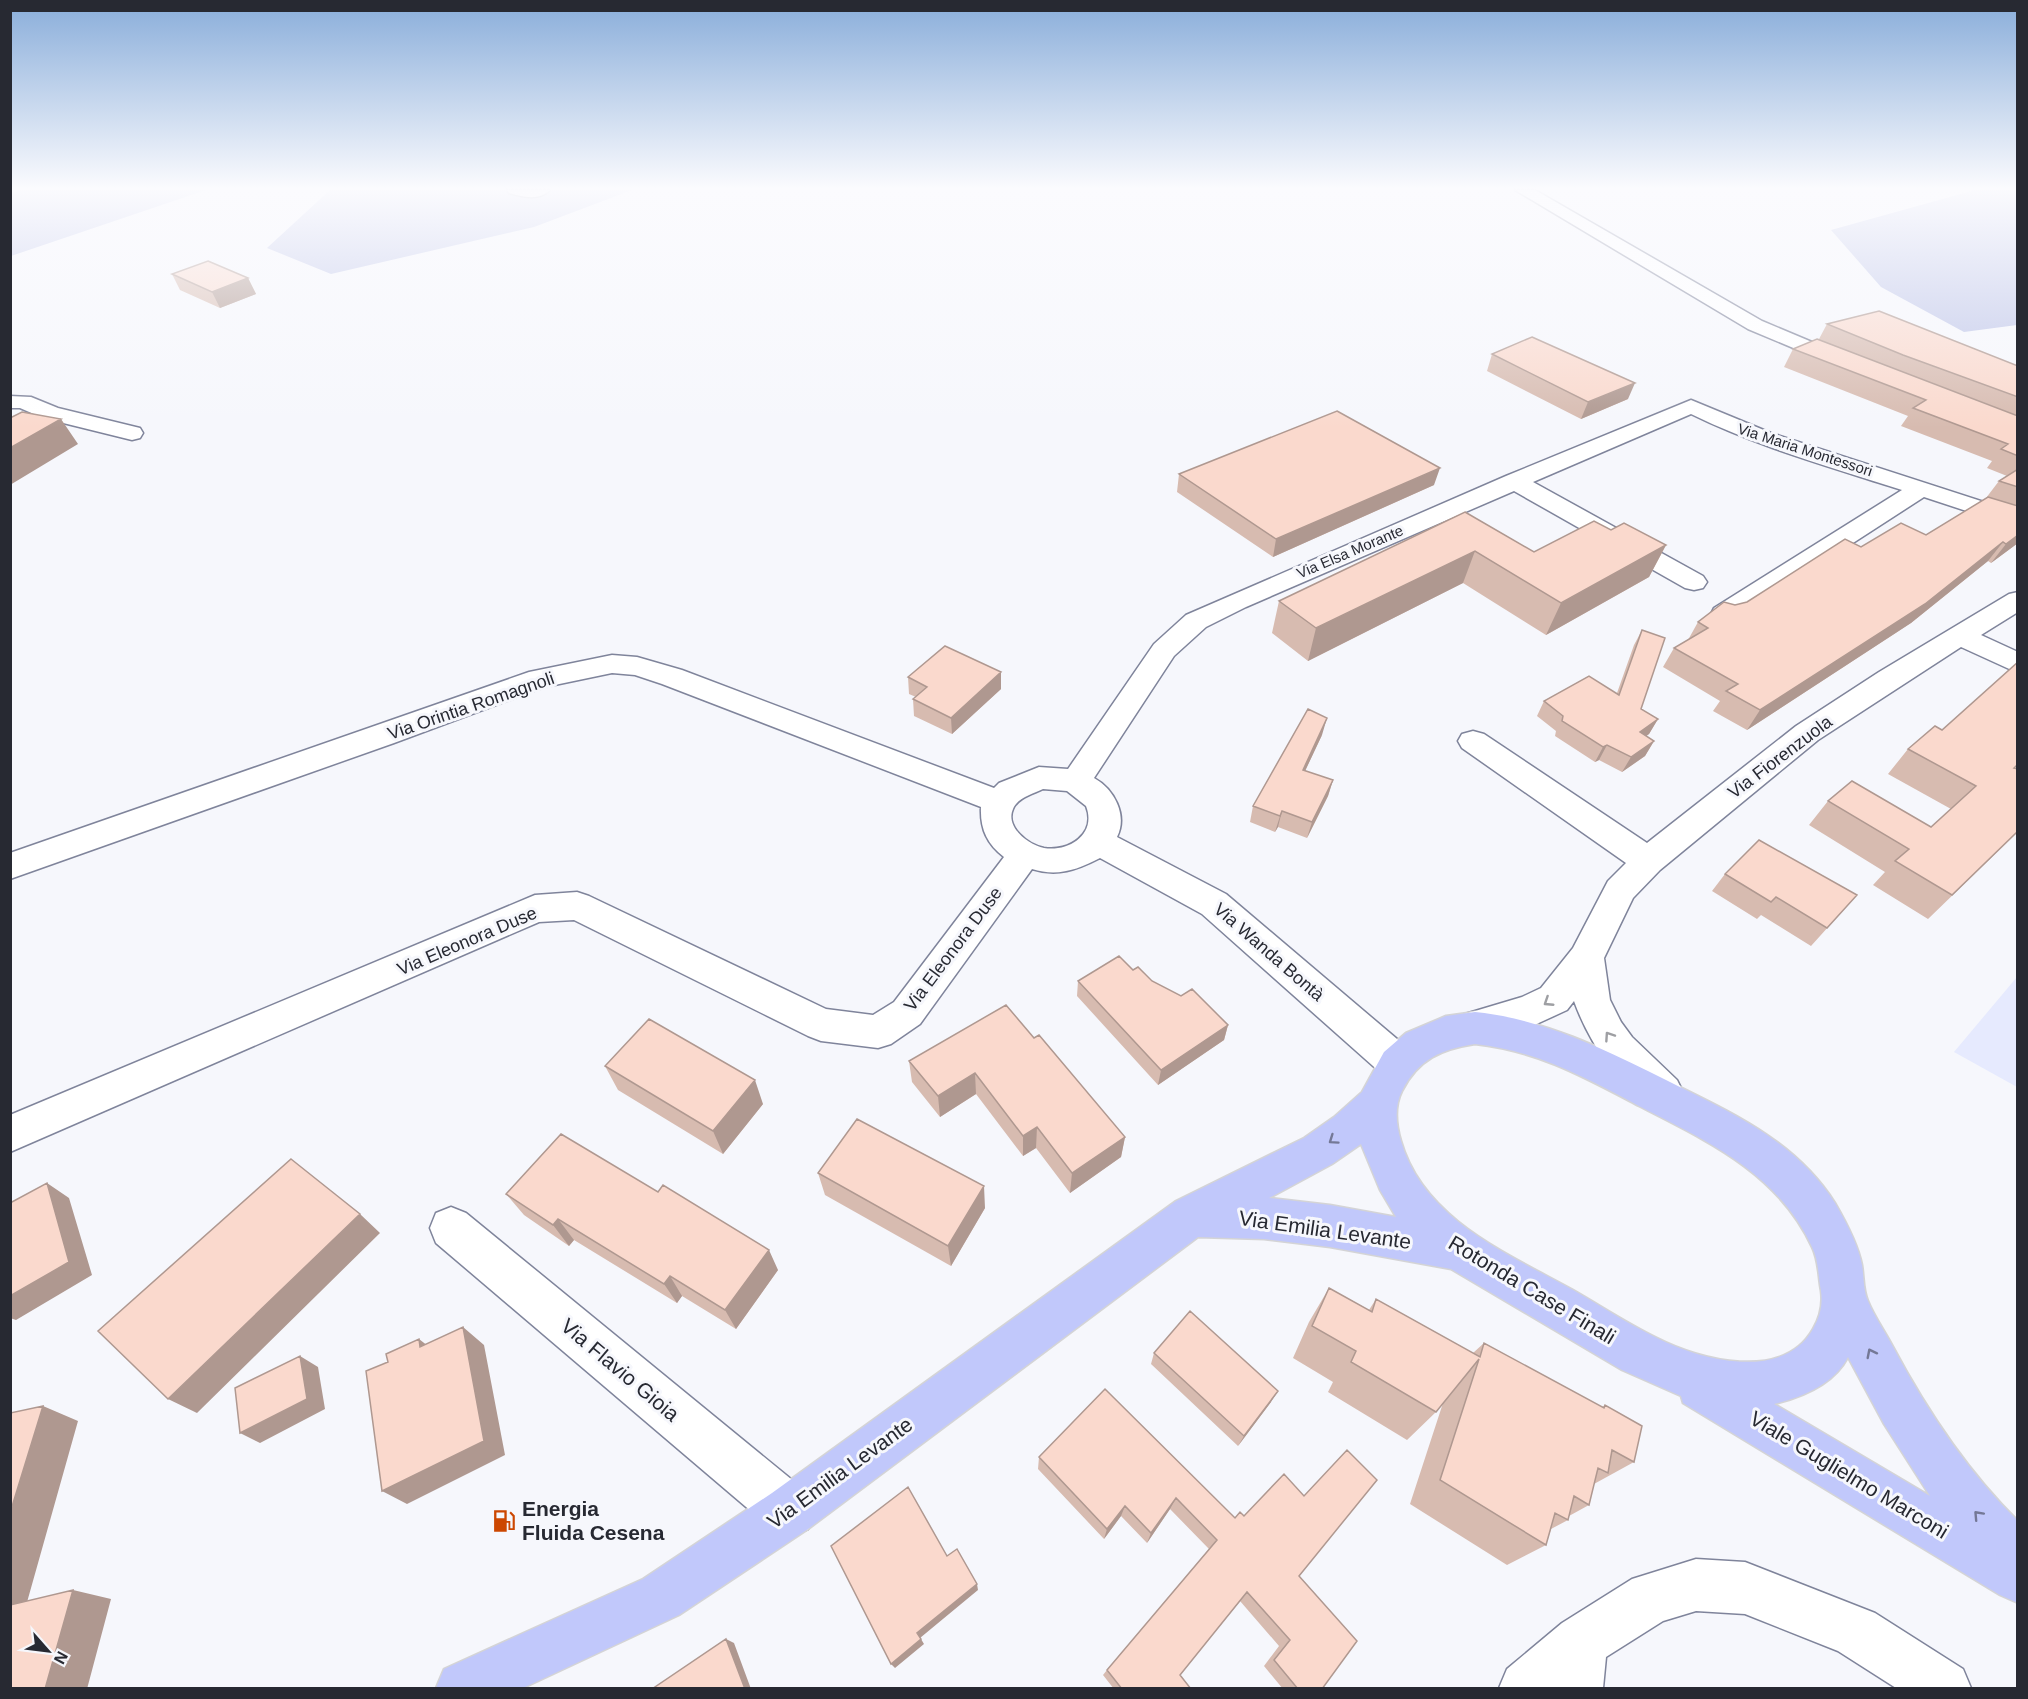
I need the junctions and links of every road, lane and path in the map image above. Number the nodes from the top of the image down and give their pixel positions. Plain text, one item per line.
1 (1659, 269) edge
2 (1863, 370) edge
3 (10, 402) edge
4 (1691, 406) joint
5 (132, 433) dead end
6 (1514, 481) junction
7 (1921, 488) junction
8 (2018, 521) edge
9 (1694, 582) dead end
10 (2018, 600) edge
11 (1724, 615) edge
12 (1960, 636) junction
13 (2018, 664) edge
14 (1473, 741) dead end
15 (1075, 782) junction
16 (999, 802) junction
17 (1098, 842) junction
18 (1024, 855) junction
19 (1648, 861) junction
20 (10, 866) edge
21 (1586, 958) junction
22 (1468, 1028) junction
23 (1396, 1062) junction
24 (1378, 1103) junction
25 (1680, 1107) junction
26 (10, 1134) edge
27 (1191, 1216) junction
28 (451, 1228) dead end
29 (1458, 1249) junction
30 (1845, 1303) junction
31 (1680, 1374) junction
32 (790, 1511) junction
33 (2018, 1558) edge
34 (2018, 1577) edge
35 (1579, 1665) edge
36 (463, 1689) edge
37 (1526, 1689) edge
38 (1944, 1689) edge

1 - 2 street
3 - 5 street
4 - 6 street, Via Elsa Morante
4 - 7 street, Via Maria Montessori
6 - 9 street
6 - 15 street, Via Elsa Morante
7 - 8 street, Via Maria Montessori
7 - 11 street
10 - 12 street, Via Fiorenzuola
12 - 13 street
12 - 19 street, Via Fiorenzuola
14 - 19 street
15 - 16 street
15 - 17 street
16 - 18 street
16 - 20 street, Via Orintia Romagnoli
17 - 18 street
17 - 23 street, Via Wanda Bontà
18 - 26 street, Via Eleonora Duse
19 - 21 street, Via Fiorenzuola
21 -> 22 street, Via Fiorenzuola
25 -> 21 street
22 - 23 main road, Rotonda Case Finali
22 - 25 main road, Rotonda Case Finali
23 - 24 main road, Rotonda Case Finali
24 -> 27 main road, Via Emilia Levante
24 - 29 main road, Rotonda Case Finali
25 - 30 main road, Rotonda Case Finali
27 - 29 main road, Via Emilia Levante
27 - 32 main road, Via Emilia Levante
28 - 32 street, Via Flavio Gioia
29 - 31 main road, Rotonda Case Finali
30 - 31 main road, Rotonda Case Finali
33 -> 30 main road, Viale Guglielmo Marconi
31 - 34 main road, Viale Guglielmo Marconi
32 - 36 main road, Via Emilia Levante
35 - 37 street
35 - 38 street

